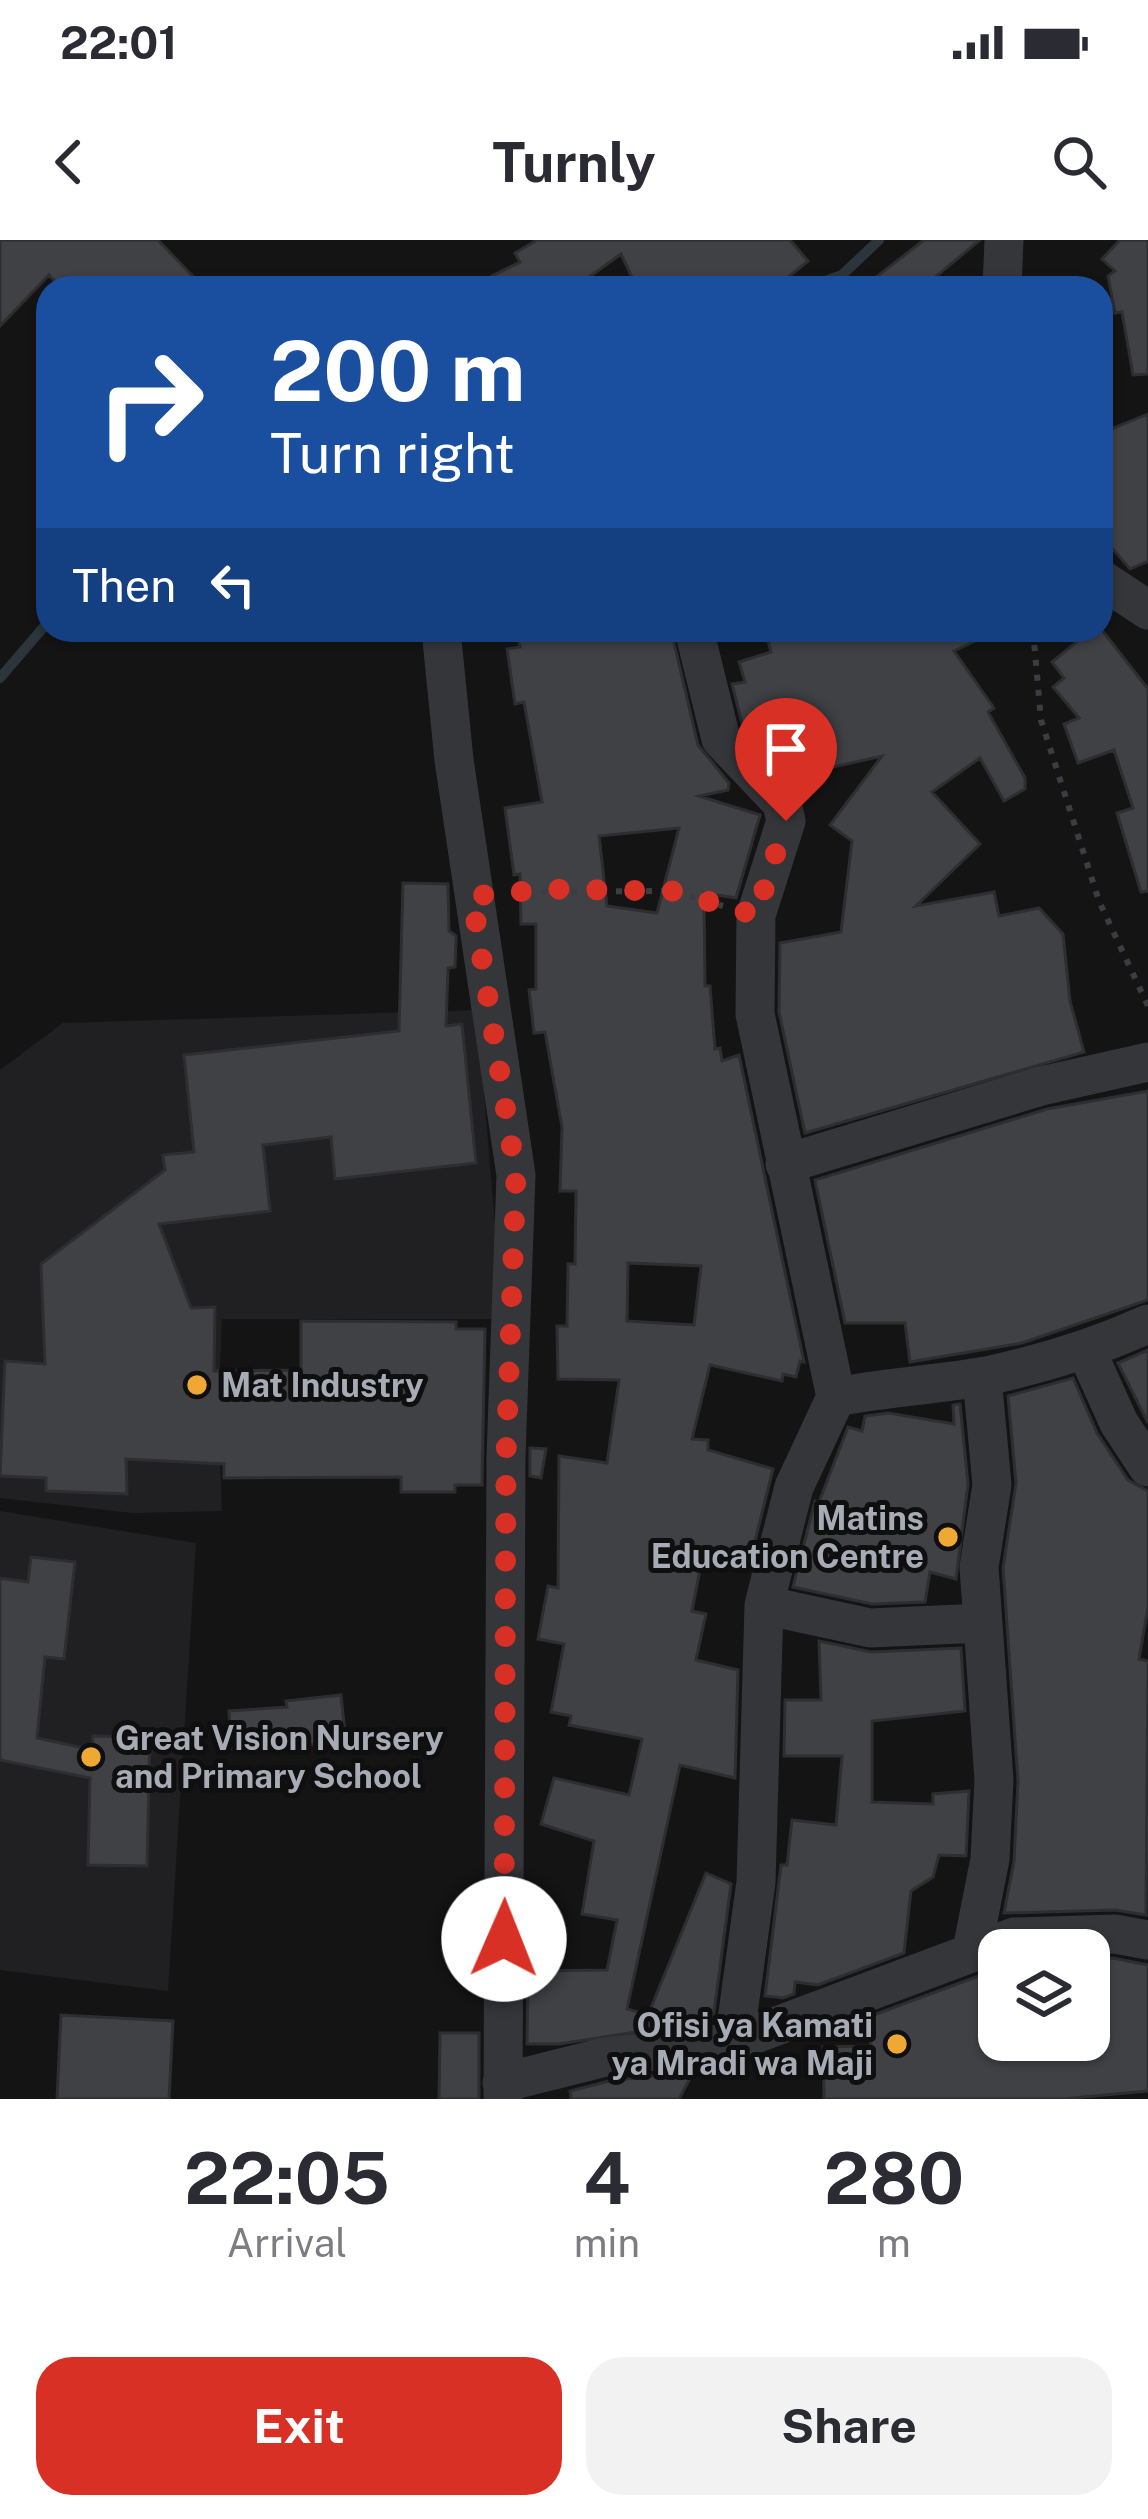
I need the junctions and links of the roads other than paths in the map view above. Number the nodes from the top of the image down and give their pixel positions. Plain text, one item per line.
1 (1004, 240) edge
2 (1002, 276) edge
3 (1113, 587) edge
4 (1148, 610) edge
5 (442, 642) edge
6 (697, 642) edge
7 (1148, 1062) edge
8 (785, 1163) junction
9 (1148, 1324) edge
10 (1087, 1352) junction
11 (982, 1377) junction
12 (836, 1397) junction
13 (1148, 1467) edge
14 (764, 1605) junction
15 (982, 1623) junction
16 (1148, 1940) edge
17 (972, 1950) junction
18 (734, 2042) junction
19 (502, 2091) edge

1 - 2 street
3 - 4 street
5 - 19 street
6 - 8 street
7 - 8 street
8 - 12 street
9 - 10 street
10 - 11 street
10 - 13 street
11 - 12 street
11 - 15 street
12 - 14 street
14 - 15 street
14 - 18 street
15 - 17 street
16 - 17 street
17 - 18 street
18 - 19 street

